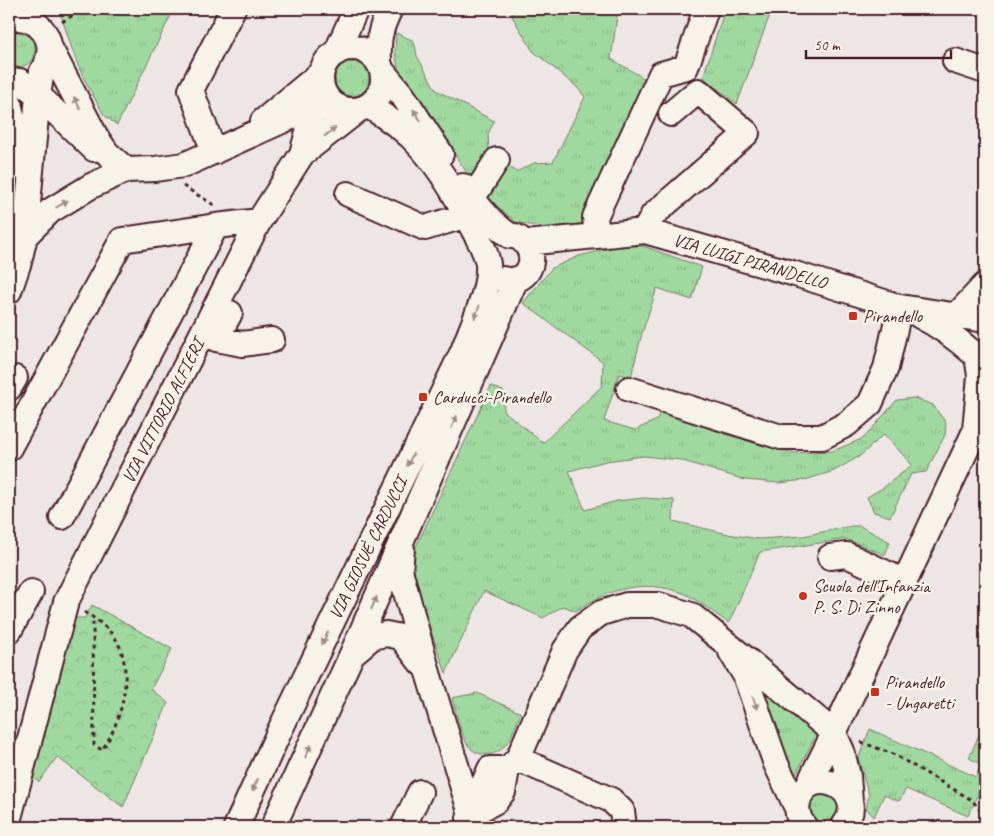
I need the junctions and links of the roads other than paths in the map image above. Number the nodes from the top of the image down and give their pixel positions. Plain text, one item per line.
1 (43, 9) edge
2 (233, 9) edge
3 (356, 9) edge
4 (390, 9) edge
5 (706, 9) edge
6 (9, 19) edge
7 (49, 42) junction
8 (336, 53) junction
9 (956, 62) dead end
10 (381, 67) junction
11 (985, 71) edge
12 (322, 78) junction
13 (22, 85) edge
14 (9, 102) edge
15 (355, 107) junction
16 (313, 112) junction
17 (671, 114) dead end
18 (243, 138) junction
19 (214, 152) junction
20 (302, 154) junction
21 (497, 160) dead end
22 (126, 170) junction
23 (348, 194) dead end
24 (28, 197) junction
25 (470, 207) junction
26 (260, 221) junction
27 (226, 225) junction
28 (645, 231) junction
29 (26, 236) junction
30 (597, 236) junction
31 (518, 240) junction
32 (487, 260) junction
33 (523, 274) junction
34 (985, 284) edge
35 (9, 291) edge
36 (900, 307) junction
37 (956, 316) junction
38 (985, 321) edge
39 (272, 340) dead end
40 (979, 361) edge
41 (629, 389) dead end
42 (982, 427) edge
43 (9, 448) edge
44 (62, 517) dead end
45 (403, 537) junction
46 (830, 557) dead end
47 (905, 582) junction
48 (31, 592) dead end
49 (9, 630) edge
50 (727, 644) junction
51 (352, 654) junction
52 (428, 673) junction
53 (298, 693) junction
54 (328, 707) junction
55 (834, 733) junction
56 (449, 744) junction
57 (505, 766) junction
58 (807, 787) junction
59 (420, 792) dead end
60 (850, 802) junction
61 (9, 818) edge
62 (468, 820) edge
63 (800, 820) edge
64 (236, 827) edge
65 (273, 827) edge
66 (403, 827) edge
67 (624, 827) edge
68 (843, 827) edge

1 - 7 street
2 - 19 street
3 - 8 street
4 - 10 street
5 - 30 street
6 - 7 street
7 - 13 street
22 -> 7 street
8 - 10 street
8 - 12 street
9 - 11 street
10 - 15 street
25 -> 10 street
12 - 15 street
12 - 16 street, VIA VITTORIO ALFIERI
12 - 18 street
13 - 22 street
13 - 24 street
14 - 24 street
15 - 16 street
20 -> 15 street, VIA VITTORIO ALFIERI
15 - 25 street
16 - 18 street
16 - 20 street, VIA VITTORIO ALFIERI
17 - 28 street
18 - 19 street
19 - 22 street
20 - 26 street, VIA VITTORIO ALFIERI
21 - 25 street
29 -> 22 street
23 - 25 street
24 - 29 street
25 - 31 street
25 - 32 street
26 - 27 street
26 - 39 street, VIA VITTORIO ALFIERI
26 - 61 street, VIA VITTORIO ALFIERI
27 - 43 street
27 - 44 street
28 - 30 street, VIA LUIGI PIRANDELLO
28 - 36 street, VIA LUIGI PIRANDELLO
29 - 35 street
30 - 31 street, VIA LUIGI PIRANDELLO
30 - 33 street, VIA LUIGI PIRANDELLO
31 - 32 street
31 - 33 street
32 - 33 street
32 -> 53 street, VIA GIOSUÈ CARDUCCI
45 -> 33 street, VIA GIOSUÈ CARDUCCI
34 - 37 street
36 - 37 street, VIA LUIGI PIRANDELLO
36 - 40 street, VIA LUIGI PIRANDELLO
36 - 41 street
37 - 38 street, VIA LUIGI PIRANDELLO
38 - 40 street
40 - 42 street
42 - 47 street
51 -> 45 street, VIA GIOSUÈ CARDUCCI
45 - 52 street
46 - 47 street
47 - 55 street
48 - 49 street
50 - 55 street
50 - 57 street
50 -> 63 street
51 - 52 street
51 - 54 street, VIA GIOSUÈ CARDUCCI
52 - 56 street
53 - 54 street
53 -> 64 street, VIA GIOSUÈ CARDUCCI
65 -> 54 street, VIA GIOSUÈ CARDUCCI
55 - 58 street
55 - 60 street
56 - 57 street
56 - 62 street
57 - 62 street
57 - 67 street
58 - 60 street
58 - 63 street
59 - 66 street
60 - 68 street

